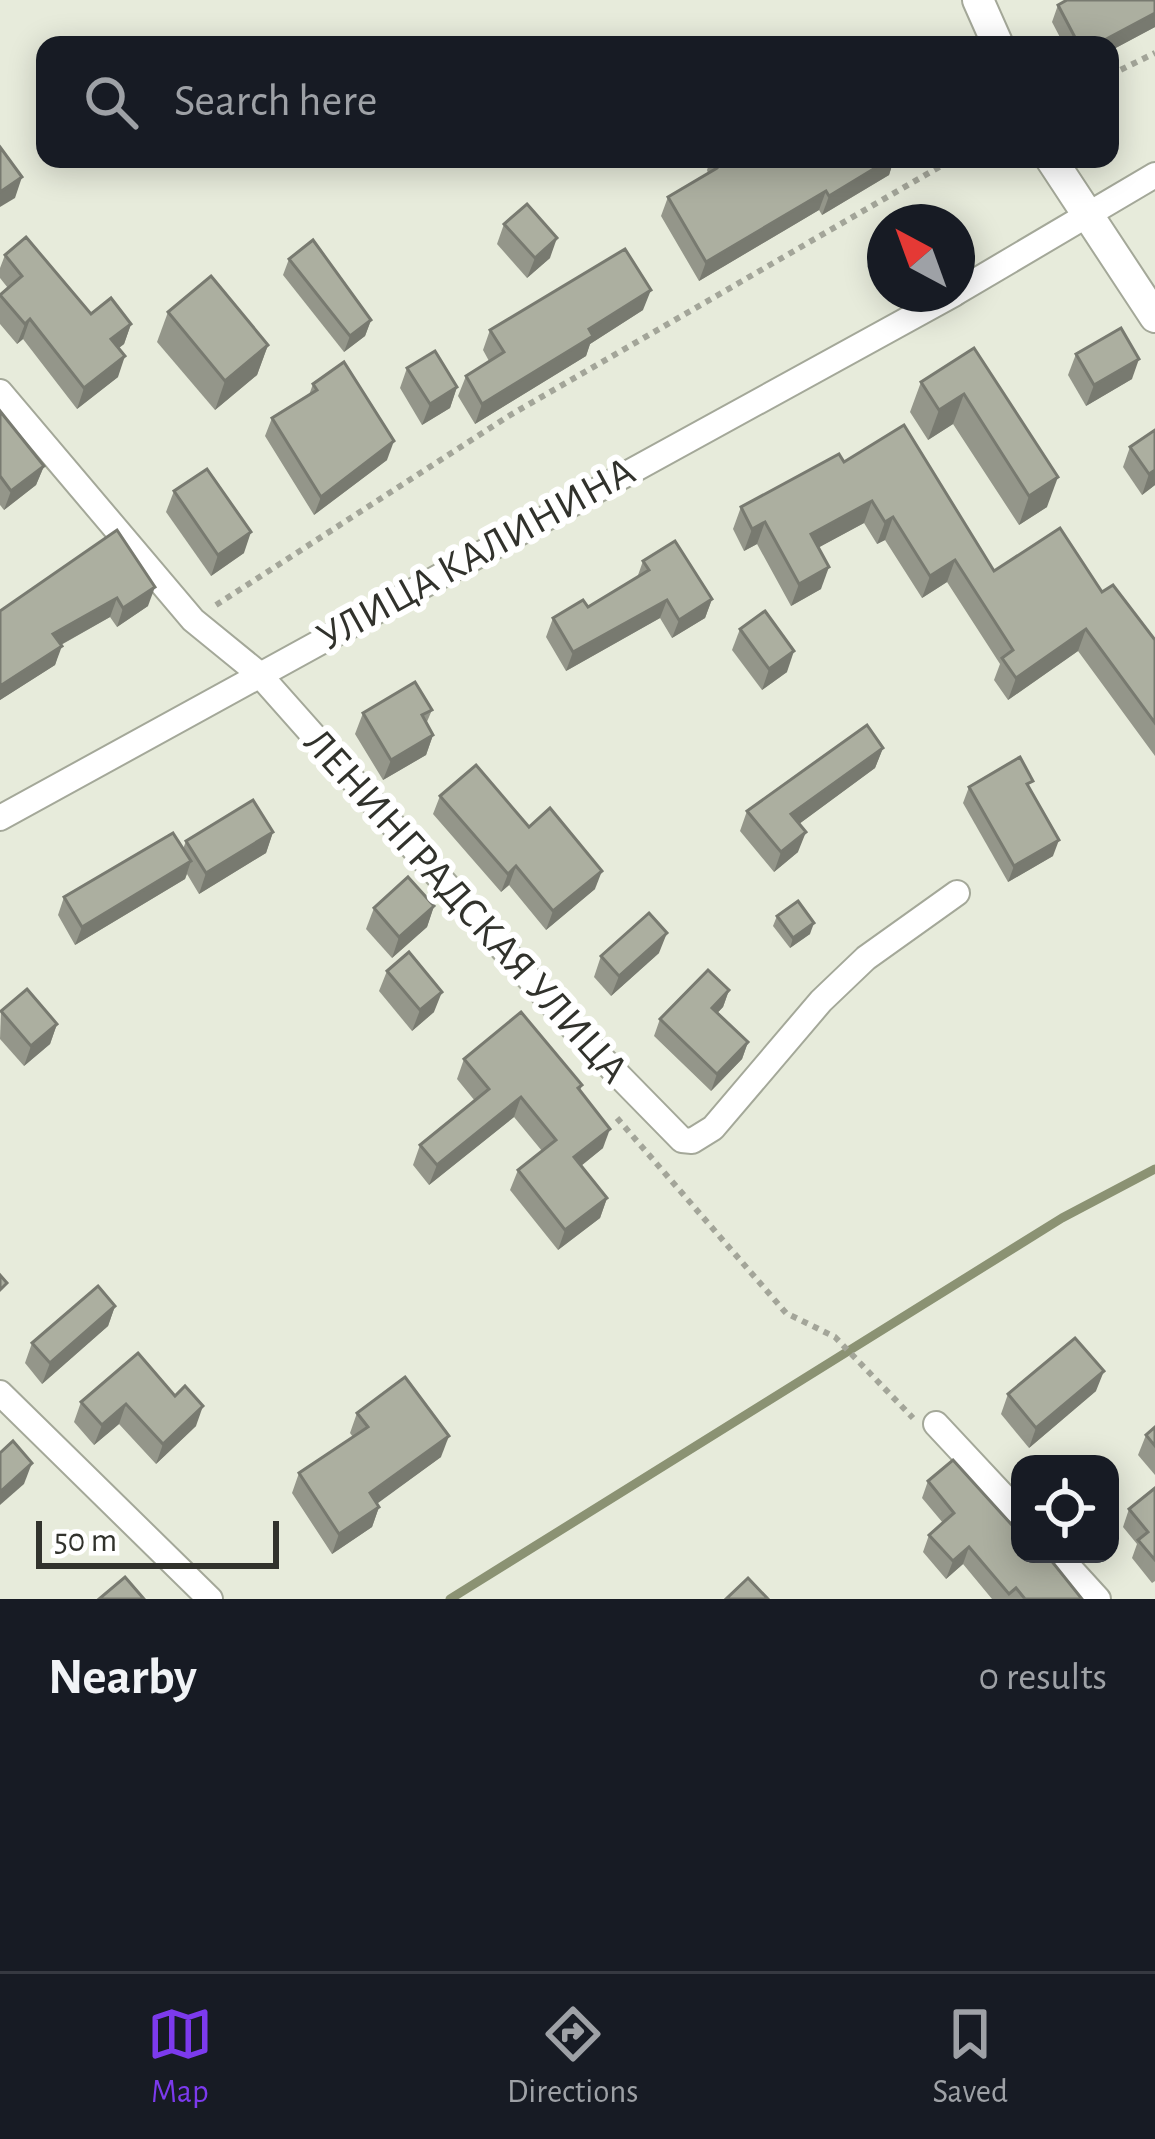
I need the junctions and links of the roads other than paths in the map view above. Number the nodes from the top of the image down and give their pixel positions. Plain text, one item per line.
1 (978, 0) edge
2 (994, 36) edge
3 (1056, 168) edge
4 (1155, 175) edge
5 (1085, 218) junction
6 (975, 281) edge
7 (920, 312) edge
8 (1155, 317) edge
9 (0, 392) edge
10 (258, 673) junction
11 (0, 818) edge
12 (957, 893) dead end
13 (0, 1393) edge
14 (936, 1424) dead end
15 (1011, 1504) edge
16 (1065, 1563) edge
17 (210, 1599) edge
18 (1098, 1599) edge

1 - 2 street
3 - 5 street
4 - 5 street, УЛИЦА КАЛИНИНА
5 - 6 street, УЛИЦА КАЛИНИНА
5 - 8 street
7 - 10 street, УЛИЦА КАЛИНИНА
9 - 10 street, ЛЕНИНГРАДСКАЯ УЛИЦА
10 - 11 street, УЛИЦА КАЛИНИНА
10 - 12 street, ЛЕНИНГРАДСКАЯ УЛИЦА
13 - 17 street
14 - 15 street
16 - 18 street

